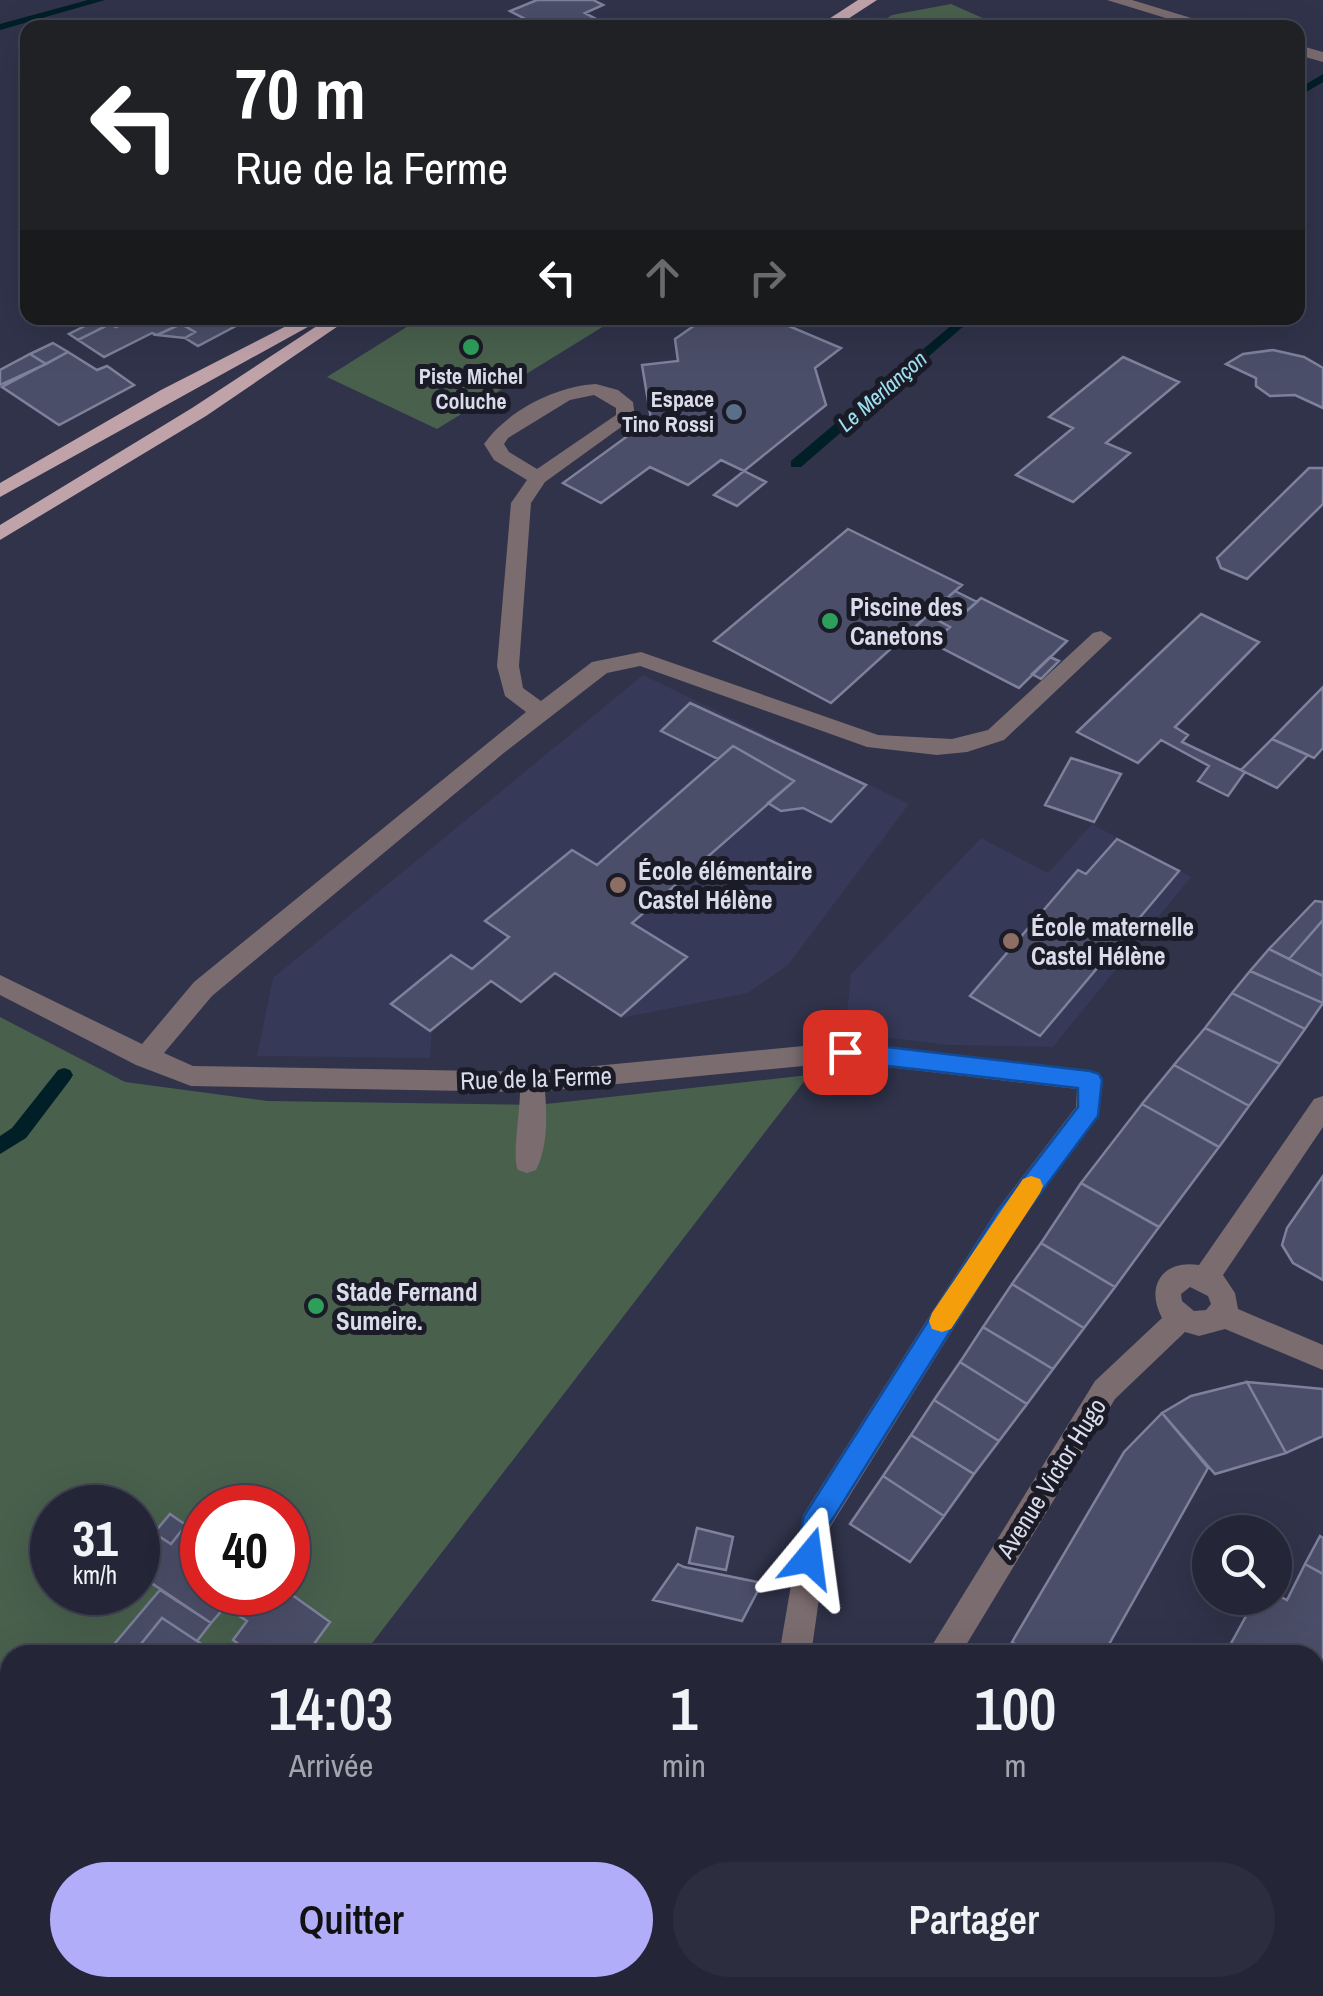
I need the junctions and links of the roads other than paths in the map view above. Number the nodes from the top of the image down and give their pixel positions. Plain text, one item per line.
1 (869, 0) edge
2 (1114, 0) edge
3 (835, 20) edge
4 (1187, 20) edge
5 (301, 325) edge
6 (330, 325) edge
7 (538, 478) junction
8 (0, 491) edge
9 (0, 534) edge
10 (1100, 638) dead end
11 (541, 712) junction
12 (0, 984) edge
13 (145, 1058) junction
14 (532, 1082) junction
15 (1323, 1106) edge
16 (528, 1162) dead end
17 (1205, 1278) junction
18 (1221, 1314) junction
19 (1181, 1318) junction
20 (1323, 1358) edge
21 (796, 1645) edge
22 (948, 1645) edge

1 - 3 main road
2 - 4 street
5 - 8 main road
6 - 9 main road
7 - 7 street
7 - 11 street
10 - 11 street
11 - 13 street
12 - 13 street, Rue de la Ferme
13 - 14 street, Rue de la Ferme
14 - 16 street
14 - 21 street, Rue de la Ferme
15 - 17 street
17 - 18 street
17 - 19 street
18 - 19 street
18 - 20 street
19 - 22 street, Avenue Victor Hugo

